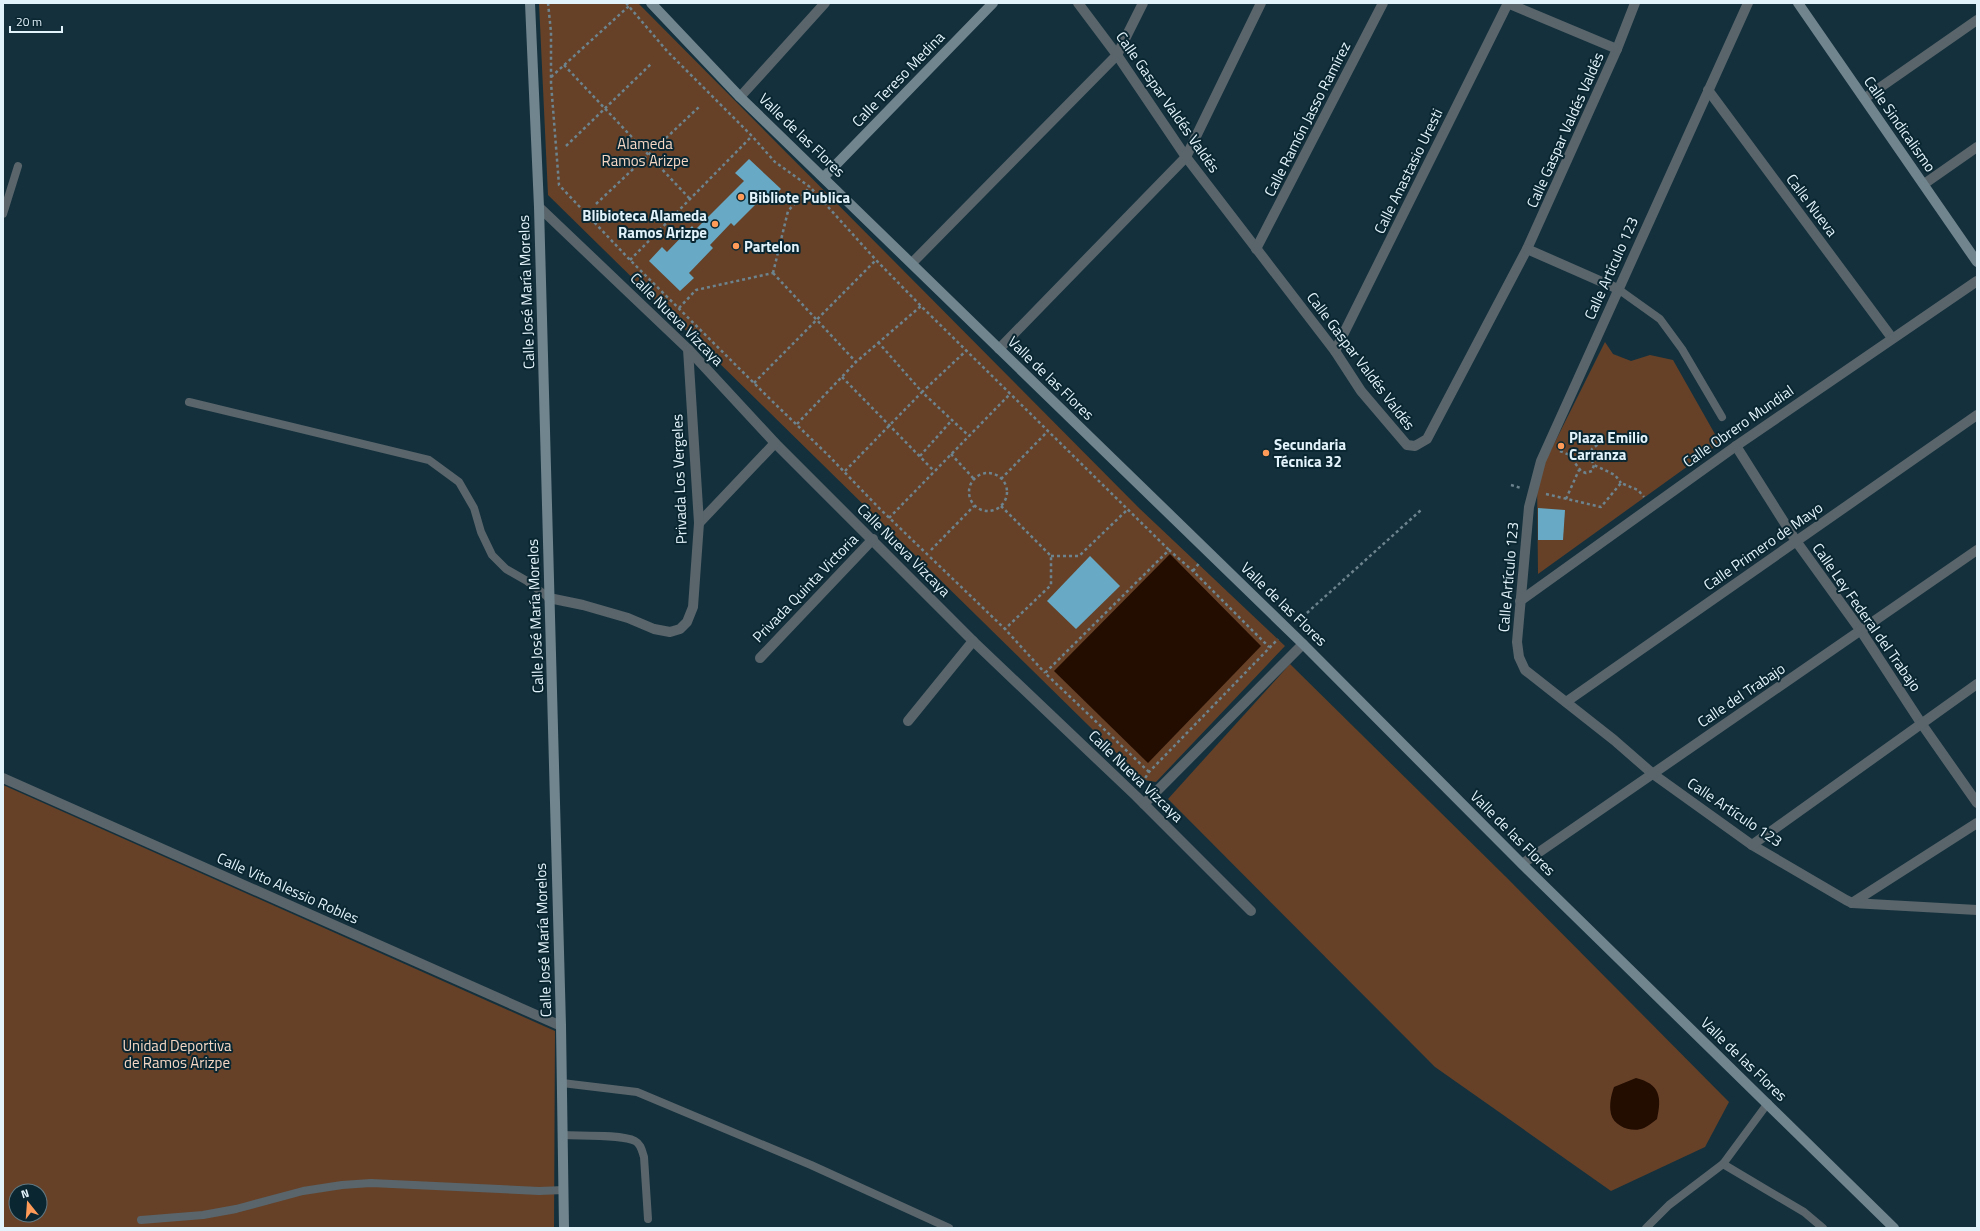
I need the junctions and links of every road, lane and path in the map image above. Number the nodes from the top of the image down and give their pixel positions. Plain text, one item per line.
1 (530, 3) edge
2 (548, 3) edge
3 (626, 3) edge
4 (825, 3) edge
5 (993, 3) edge
6 (1078, 3) edge
7 (1143, 3) edge
8 (1261, 3) edge
9 (1383, 3) edge
10 (1508, 3) edge
11 (1635, 3) edge
12 (1748, 3) edge
13 (655, 4) edge
14 (1800, 4) edge
15 (629, 6) junction
16 (1977, 20) edge
17 (1617, 49) junction
18 (1117, 55) junction
19 (651, 64) dead end
20 (564, 65) junction
21 (550, 77) junction
22 (1708, 90) junction
23 (740, 97) junction
24 (1865, 98) junction
25 (700, 106) dead end
26 (604, 109) junction
27 (752, 136) junction
28 (566, 146) dead end
29 (1977, 147) edge
30 (647, 154) junction
31 (1186, 157) junction
32 (18, 166) dead end
33 (824, 177) junction
34 (1924, 184) junction
35 (810, 187) junction
36 (690, 199) junction
37 (596, 204) dead end
38 (539, 207) junction
39 (3, 214) edge
40 (1256, 249) junction
41 (1527, 249) junction
42 (630, 260) junction
43 (876, 260) junction
44 (1977, 262) edge
45 (912, 263) junction
46 (773, 273) junction
47 (1977, 281) edge
48 (1618, 289) junction
49 (920, 306) junction
50 (679, 308) junction
51 (816, 320) junction
52 (1892, 338) junction
53 (878, 342) junction
54 (688, 349) junction
55 (999, 349) junction
56 (967, 350) junction
57 (1335, 351) junction
58 (856, 362) junction
59 (842, 378) junction
60 (754, 383) junction
61 (922, 392) junction
62 (1010, 394) junction
63 (189, 402) dead end
64 (1977, 415) edge
65 (1722, 417) dead end
66 (952, 420) junction
67 (797, 424) dead end
68 (890, 424) junction
69 (1048, 431) junction
70 (969, 436) junction
71 (1602, 441) dead end
72 (775, 443) junction
73 (1548, 446) junction
74 (1736, 446) junction
75 (951, 454) junction
76 (920, 456) junction
77 (1590, 457) junction
78 (1577, 458) junction
79 (1594, 465) junction
80 (1579, 469) junction
81 (845, 470) dead end
82 (934, 471) junction
83 (974, 479) junction
84 (1001, 479) junction
85 (1621, 484) junction
86 (1545, 494) dead end
87 (1644, 497) dead end
88 (1566, 499) junction
89 (974, 506) junction
90 (1001, 506) junction
91 (1128, 510) junction
92 (1421, 510) dead end
93 (889, 518) junction
94 (699, 523) junction
95 (873, 539) junction
96 (1796, 541) junction
97 (931, 550) dead end
98 (1169, 550) junction
99 (1977, 550) edge
100 (1051, 556) junction
101 (549, 598) junction
102 (1520, 601) junction
103 (1005, 629) junction
104 (1289, 629) junction
105 (1861, 631) junction
106 (973, 641) junction
107 (1304, 644) junction
108 (1269, 647) junction
109 (760, 658) dead end
110 (1046, 673) junction
111 (1977, 684) edge
112 (1566, 702) junction
113 (908, 721) dead end
114 (1921, 723) junction
115 (1654, 774) junction
116 (3, 778) edge
117 (1977, 802) edge
118 (1144, 804) junction
119 (1977, 823) edge
120 (1752, 845) junction
121 (1522, 864) junction
122 (1852, 903) junction
123 (1977, 910) edge
124 (1251, 911) dead end
125 (561, 1026) junction
126 (562, 1083) junction
127 (1768, 1103) junction
128 (563, 1135) junction
129 (1723, 1164) junction
130 (564, 1190) junction
131 (648, 1219) dead end
132 (141, 1220) dead end
133 (564, 1228) edge
134 (949, 1228) edge
135 (1646, 1228) edge
136 (1823, 1228) edge
137 (1894, 1228) edge

1 - 38 street, Calle José María Morelos
2 - 21 path
3 - 15 path
4 - 23 street
5 - 33 street, Calle Tereso Medina
6 - 18 street, Calle Gaspar Valdés Valdés
7 - 18 street
8 - 31 street
9 - 40 street, Calle Ramón Jasso Ramírez
10 - 17 street
10 - 57 street, Calle Anastasio Uresti
11 - 17 street, Calle Gaspar Valdés Valdés
12 - 22 street, Calle Artículo 123
13 - 23 street, Valle de las Flores
14 - 24 street, Calle Sindicalismo
15 - 20 path
15 - 27 path
16 - 24 street
17 - 41 street, Calle Gaspar Valdés Valdés
18 - 31 street, Calle Gaspar Valdés Valdés
18 - 45 street
19 - 26 path
20 - 21 path
20 - 26 path
21 - 42 path
22 - 48 street, Calle Artículo 123
22 - 52 street, Calle Nueva
23 - 33 street, Valle de las Flores
24 - 34 street, Calle Sindicalismo
25 - 30 path
26 - 28 path
26 - 30 path
27 - 35 path
27 - 36 path
29 - 34 street
30 - 36 path
30 - 37 path
31 - 40 street, Calle Gaspar Valdés Valdés
31 - 55 street
32 - 39 lane
33 - 45 street, Valle de las Flores
34 - 44 street, Calle Sindicalismo
35 - 43 path
35 - 46 path
36 - 42 path
38 - 54 street, Calle Nueva Vizcaya
38 - 101 street, Calle José María Morelos
40 - 57 street, Calle Gaspar Valdés Valdés
41 - 48 street
41 - 57 street, Calle Gaspar Valdés Valdés
42 - 50 path
43 - 49 path
43 - 51 path
45 - 55 street, Valle de las Flores
46 - 50 path
46 - 51 path
47 - 52 street, Calle Obrero Mundial
48 - 65 lane
48 - 73 street, Calle Artículo 123
49 - 53 path
49 - 56 path
50 - 60 path
51 - 58 path
51 - 60 path
52 - 74 street, Calle Obrero Mundial
53 - 58 path
53 - 61 path
54 - 72 street, Calle Nueva Vizcaya
54 - 94 street, Privada Los Vergeles
55 - 104 street, Valle de las Flores
56 - 61 path
56 - 62 path
58 - 59 path
59 - 67 path
59 - 68 path
60 - 93 path
61 - 66 path
61 - 68 path
62 - 69 path
62 - 70 path
63 - 101 lane
64 - 96 street, Calle Primero de Mayo
66 - 70 path
66 - 76 path
68 - 76 path
68 - 81 path
69 - 84 path
69 - 91 path
70 - 75 path
71 - 77 path
72 - 94 street
72 - 95 street, Calle Nueva Vizcaya
73 - 78 path
73 - 102 street, Calle Artículo 123
74 - 96 street, Calle Ley Federal del Trabajo
74 - 102 street, Calle Obrero Mundial
75 - 82 path
75 - 83 path
76 - 82 path
77 - 78 path
77 - 79 path
78 - 80 path
79 - 80 path
79 - 85 path
80 - 88 path
82 - 93 path
83 - 84 path
83 - 89 path
84 - 90 path
85 - 87 path
85 - 88 path
86 - 88 path
89 - 90 path
89 - 97 path
90 - 100 path
91 - 98 path
91 - 100 path
92 - 104 path
93 - 103 path
94 - 101 street, Privada Los Vergeles
95 - 106 street, Calle Nueva Vizcaya
95 - 109 street, Privada Quinta Victoria
96 - 105 street, Calle Ley Federal del Trabajo
96 - 112 street, Calle Primero de Mayo
98 - 108 path
98 - 110 path
99 - 105 street, Calle del Trabajo
100 - 103 path
101 - 125 street, Calle José María Morelos
102 - 112 street, Calle Artículo 123
103 - 110 path
104 - 107 street, Valle de las Flores
104 - 108 path
105 - 114 street, Calle Ley Federal del Trabajo
105 - 115 street, Calle del Trabajo
106 - 113 street
106 - 118 street, Calle Nueva Vizcaya
107 - 118 street
107 - 121 street, Valle de las Flores
108 - 110 path
111 - 114 street
112 - 115 street, Calle Artículo 123
114 - 117 street, Calle Ley Federal del Trabajo
114 - 120 street
115 - 120 street, Calle Artículo 123
115 - 121 street, Calle del Trabajo
116 - 125 street, Calle Vito Alessio Robles
118 - 124 street, Calle Nueva Vizcaya
119 - 122 street
120 - 122 street, Calle Artículo 123
121 - 127 street, Valle de las Flores
122 - 123 street, Calle Artículo 123
125 - 126 street, Calle José María Morelos
126 - 128 street, Calle José María Morelos
126 - 134 lane
127 - 129 lane
127 - 137 street, Valle de las Flores
128 - 130 street, Calle José María Morelos
128 - 131 lane
129 - 135 lane
129 - 136 lane
130 - 132 lane
130 - 133 street, Calle José María Morelos

